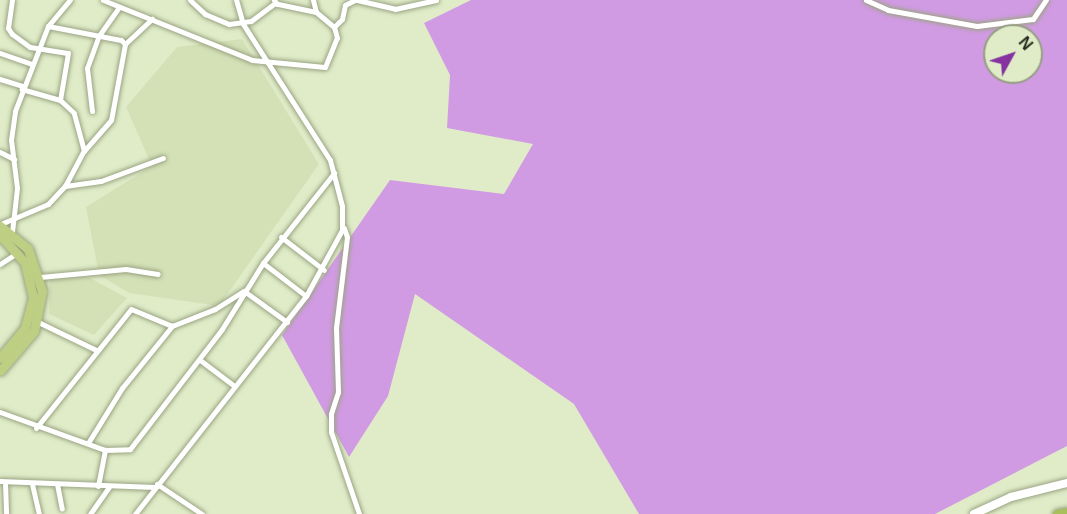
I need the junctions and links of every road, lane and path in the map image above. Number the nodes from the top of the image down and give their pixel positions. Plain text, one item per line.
1 (12, 0) edge
2 (70, 0) edge
3 (103, 0) edge
4 (190, 0) edge
5 (236, 0) edge
6 (313, 0) edge
7 (356, 0) edge
8 (436, 0) edge
9 (866, 0) edge
10 (1046, 0) edge
11 (275, 1) edge
12 (118, 8) junction
13 (316, 12) junction
14 (152, 19) junction
15 (243, 24) junction
16 (48, 26) junction
17 (334, 27) junction
18 (98, 37) junction
19 (125, 44) junction
20 (39, 48) junction
21 (0, 53) edge
22 (267, 60) junction
23 (32, 64) junction
24 (0, 79) edge
25 (23, 88) junction
26 (60, 100) junction
27 (92, 111) dead end
28 (84, 151) junction
29 (0, 152) edge
30 (163, 158) dead end
31 (14, 159) junction
32 (334, 173) junction
33 (65, 186) junction
34 (343, 226) junction
35 (5, 227) edge
36 (282, 237) junction
37 (22, 252) junction
38 (262, 263) junction
39 (0, 264) edge
40 (324, 270) junction
41 (158, 274) dead end
42 (40, 277) junction
43 (244, 291) junction
44 (306, 296) junction
45 (38, 322) junction
46 (287, 322) junction
47 (172, 326) junction
48 (96, 350) junction
49 (0, 358) edge
50 (200, 360) junction
51 (0, 371) edge
52 (233, 385) junction
53 (0, 412) edge
54 (36, 428) junction
55 (88, 443) junction
56 (105, 450) junction
57 (2, 482) edge
58 (1067, 483) edge
59 (32, 484) junction
60 (57, 484) junction
61 (156, 485) junction
62 (98, 486) junction
63 (108, 487) junction
64 (62, 508) dead end
65 (1067, 512) edge
66 (6, 514) edge
67 (39, 514) edge
68 (90, 514) edge
69 (135, 514) edge
70 (202, 514) edge
71 (359, 514) edge
72 (974, 514) edge
73 (1057, 514) edge

1 - 20 street
2 - 16 street
3 - 12 street
4 - 15 street
5 - 15 street
6 - 13 street
7 - 8 street
7 - 17 street
9 - 10 street
11 - 13 street
11 - 15 street
12 - 14 street
12 - 18 street
13 - 17 street
14 - 19 street
14 - 22 street
15 - 22 street
16 - 18 street
16 - 20 street
17 - 22 street
18 - 19 street
18 - 27 street
19 - 28 street
20 - 23 street
20 - 26 street
21 - 23 street
22 - 32 street
23 - 25 street
24 - 25 street
25 - 26 street
25 - 31 street
26 - 28 street
28 - 33 street
29 - 31 street
30 - 33 street
31 - 35 street
32 - 34 street
32 - 36 street
33 - 35 street
34 - 40 street
34 - 71 street
35 - 37 main road
36 - 38 street
36 - 40 street
37 - 39 street
37 - 42 main road
37 - 49 main road
38 - 43 street
38 - 44 street
40 - 44 street
41 - 42 street
42 - 45 main road
43 - 46 street
43 - 47 street
43 - 50 street
44 - 46 street
45 - 48 street
45 - 51 main road
46 - 52 street
47 - 48 street
47 - 55 street
48 - 54 street
50 - 52 street
50 - 56 street
52 - 61 street
53 - 54 street
54 - 55 street
55 - 56 street
56 - 62 street
57 - 59 street
57 - 66 street
58 - 72 main road
59 - 60 street
59 - 67 street
60 - 62 street
60 - 64 street
61 - 63 street
61 - 69 street
61 - 70 street
62 - 63 street
63 - 68 street
65 - 73 highway

